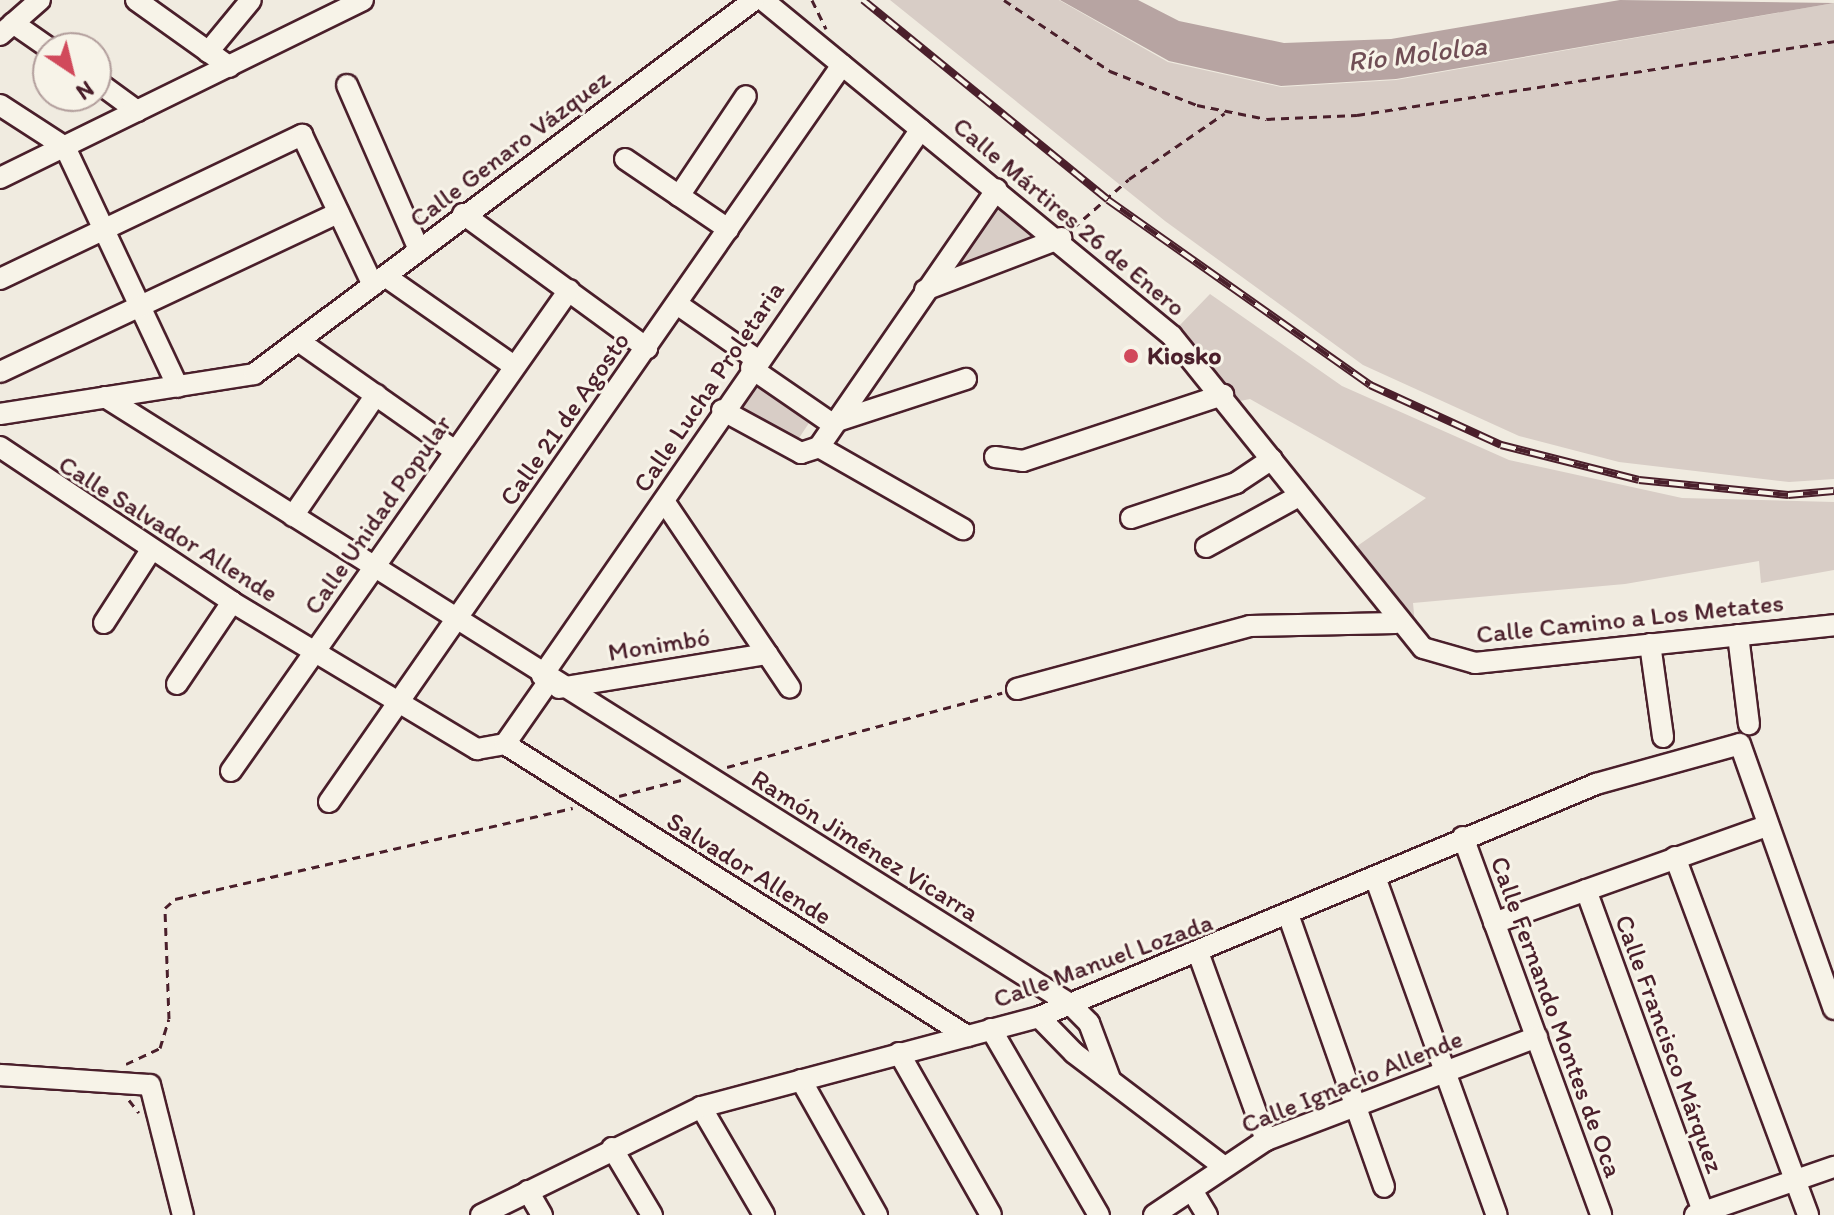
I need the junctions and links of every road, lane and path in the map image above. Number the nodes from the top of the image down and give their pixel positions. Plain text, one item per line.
1 (40, 0) edge
2 (251, 0) edge
3 (363, 0) edge
4 (754, 0) edge
5 (763, 0) edge
6 (1004, 0) edge
7 (140, 1) edge
8 (7, 29) edge
9 (32, 40) edge
10 (1834, 41) edge
11 (208, 52) junction
12 (842, 65) junction
13 (230, 67) junction
14 (347, 85) dead end
15 (112, 93) edge
16 (746, 96) dead end
17 (0, 105) edge
18 (137, 111) junction
19 (1225, 113) junction
20 (921, 129) junction
21 (65, 147) junction
22 (625, 159) dead end
23 (0, 178) edge
24 (997, 189) junction
25 (679, 196) junction
26 (338, 213) junction
27 (463, 214) junction
28 (728, 229) junction
29 (104, 230) junction
30 (1061, 238) junction
31 (419, 250) junction
32 (0, 279) edge
33 (379, 280) junction
34 (569, 290) junction
35 (925, 290) junction
36 (677, 304) junction
37 (139, 305) junction
38 (300, 342) junction
39 (647, 348) junction
40 (754, 363) junction
41 (514, 366) junction
42 (0, 372) edge
43 (966, 379) dead end
44 (178, 387) junction
45 (376, 395) junction
46 (1223, 395) junction
47 (105, 397) junction
48 (722, 410) junction
49 (0, 414) edge
50 (831, 423) junction
51 (0, 447) edge
52 (819, 447) junction
53 (455, 451) junction
54 (995, 457) dead end
55 (1272, 459) junction
56 (1299, 496) junction
57 (664, 501) junction
58 (293, 516) junction
59 (1131, 518) dead end
60 (963, 529) dead end
61 (1206, 547) dead end
62 (151, 550) junction
63 (373, 567) junction
64 (232, 602) junction
65 (456, 620) junction
66 (104, 623) dead end
67 (1396, 623) junction
68 (1834, 625) edge
69 (1738, 635) junction
70 (1650, 644) junction
71 (315, 652) junction
72 (767, 654) junction
73 (550, 682) junction
74 (177, 684) dead end
75 (790, 688) dead end
76 (1017, 689) joint
77 (399, 703) junction
78 (1749, 724) dead end
79 (1663, 737) dead end
80 (505, 744) junction
81 (231, 771) dead end
82 (700, 774) junction
83 (329, 802) dead end
84 (594, 803) junction
85 (1764, 827) junction
86 (1463, 837) junction
87 (1675, 857) junction
88 (1375, 877) junction
89 (1586, 890) junction
90 (1289, 917) junction
91 (1494, 923) junction
92 (1199, 955) junction
93 (1070, 1004) junction
94 (1834, 1009) edge
95 (1039, 1017) junction
96 (991, 1029) junction
97 (967, 1036) junction
98 (1537, 1037) junction
99 (899, 1053) junction
100 (1445, 1072) junction
101 (0, 1075) edge
102 (1110, 1079) junction
103 (120, 1080) junction
104 (801, 1080) junction
105 (1355, 1106) junction
106 (701, 1107) junction
107 (146, 1123) dead end
108 (1266, 1140) junction
109 (612, 1148) junction
110 (1223, 1166) junction
111 (1834, 1167) edge
112 (1795, 1180) junction
113 (1384, 1187) dead end
114 (528, 1191) junction
115 (1193, 1192) junction
116 (1700, 1214) edge
117 (183, 1215) edge
118 (481, 1215) edge
119 (542, 1215) edge
120 (652, 1215) edge
121 (764, 1215) edge
122 (877, 1215) edge
123 (991, 1215) edge
124 (1099, 1215) edge
125 (1154, 1215) edge
126 (1207, 1215) edge
127 (1497, 1215) edge
128 (1601, 1215) edge
129 (1808, 1215) edge

1 - 8 street
2 - 11 street
3 - 13 street
4 - 27 street, Calle Genaro Vázquez
5 - 12 street, Calle Mártires 26 de Enero
6 - 19 path
7 - 11 street
8 - 9 street
10 - 19 path
11 - 13 street
12 - 20 street, Calle Mártires 26 de Enero
12 - 28 street, Calle 21 de Agosto
13 - 18 street
14 - 31 street
15 - 18 street
16 - 25 street
17 - 21 street
18 - 21 street
19 - 30 path
20 - 24 street, Calle Mártires 26 de Enero
20 - 40 street, Calle Lucha Proletaria
21 - 23 street
21 - 29 street
22 - 25 street
24 - 30 street, Calle Mártires 26 de Enero
24 - 35 street
25 - 28 street
26 - 29 street
26 - 33 street
26 - 37 street
27 - 31 street, Calle Genaro Vázquez
27 - 34 street
28 - 36 street, Calle 21 de Agosto
29 - 32 street
29 - 37 street
30 - 35 street
30 - 46 street, Calle Mártires 26 de Enero
31 - 33 street, Calle Genaro Vázquez
33 - 38 street, Calle Genaro Vázquez
33 - 41 street
34 - 39 street
34 - 41 street, Calle Unidad Popular
35 - 50 street
36 - 39 street, Calle 21 de Agosto
36 - 40 street
37 - 42 street
37 - 44 street
38 - 44 street, Calle Genaro Vázquez
38 - 45 street
39 - 65 street, Calle 21 de Agosto
40 - 48 street, Calle Lucha Proletaria
40 - 50 street
41 - 53 street, Calle Unidad Popular
43 - 50 street
44 - 47 street
45 - 53 street
45 - 58 street
46 - 54 street
46 - 55 street, Calle Mártires 26 de Enero
47 - 49 street
47 - 58 street, Ramón Jiménez Vicarra
48 - 52 street
48 - 57 street, Calle Lucha Proletaria
50 - 52 street
51 - 62 street, Calle Salvador Allende
52 - 60 street
53 - 63 street, Calle Unidad Popular
55 - 56 street, Calle Mártires 26 de Enero
55 - 59 street
56 - 61 street
56 - 67 street, Calle Mártires 26 de Enero
57 - 72 street
57 - 73 street, Calle Lucha Proletaria
58 - 63 street, Ramón Jiménez Vicarra
62 - 64 street, Calle Salvador Allende
62 - 66 street
63 - 65 street, Ramón Jiménez Vicarra
63 - 71 street, Calle Unidad Popular
64 - 71 street, Calle Salvador Allende
64 - 74 street
65 - 73 street, Ramón Jiménez Vicarra
65 - 77 street, Calle 21 de Agosto
67 - 70 street, Calle Camino a Los Metates
67 - 76 street
68 - 69 street, Calle Camino a Los Metates
69 - 70 street, Calle Camino a Los Metates
69 - 78 street
70 - 79 street
71 - 77 street, Calle Salvador Allende
71 - 81 street, Calle Unidad Popular
72 - 73 street, Monimbó
72 - 75 street
73 - 80 street, Calle Lucha Proletaria
73 - 82 street, Ramón Jiménez Vicarra
76 - 82 path
77 - 80 street, Calle Salvador Allende
77 - 83 street, Calle 21 de Agosto
80 - 84 street, Salvador Allende
82 - 84 path
82 - 93 street, Ramón Jiménez Vicarra
84 - 97 street, Salvador Allende
84 - 103 path
85 - 86 street, Calle Manuel Lozada
85 - 87 street
85 - 94 street
86 - 88 street, Calle Manuel Lozada
86 - 91 street, Calle Fernando Montes de Oca
87 - 89 street
87 - 112 street
88 - 90 street, Calle Manuel Lozada
88 - 100 street
89 - 91 street
89 - 116 street, Calle Francisco Márquez
90 - 92 street, Calle Manuel Lozada
90 - 105 street
91 - 98 street, Calle Fernando Montes de Oca
92 - 93 street, Calle Manuel Lozada
92 - 108 street
93 - 95 street, Calle Manuel Lozada
93 - 102 street, Ramón Jiménez Vicarra
95 - 96 street, Calle Manuel Lozada
95 - 102 street
96 - 97 street, Calle Manuel Lozada
96 - 124 street
97 - 99 street, Calle Manuel Lozada
98 - 100 street, Calle Ignacio Allende
98 - 128 street, Calle Fernando Montes de Oca
99 - 104 street, Calle Manuel Lozada
99 - 123 street
100 - 105 street, Calle Ignacio Allende
100 - 127 street
101 - 103 street
102 - 110 street
103 - 107 path
103 - 117 street
104 - 106 street, Calle Manuel Lozada
104 - 122 street
105 - 108 street, Calle Ignacio Allende
105 - 113 street
106 - 109 street, Calle Manuel Lozada
106 - 121 street
108 - 110 street, Calle Ignacio Allende
109 - 114 street, Calle Manuel Lozada
109 - 120 street
110 - 115 street, Calle Ignacio Allende
111 - 112 street
112 - 116 street
112 - 129 street
114 - 118 street, Calle Manuel Lozada
114 - 119 street
115 - 125 street, Calle Ignacio Allende
115 - 126 street

